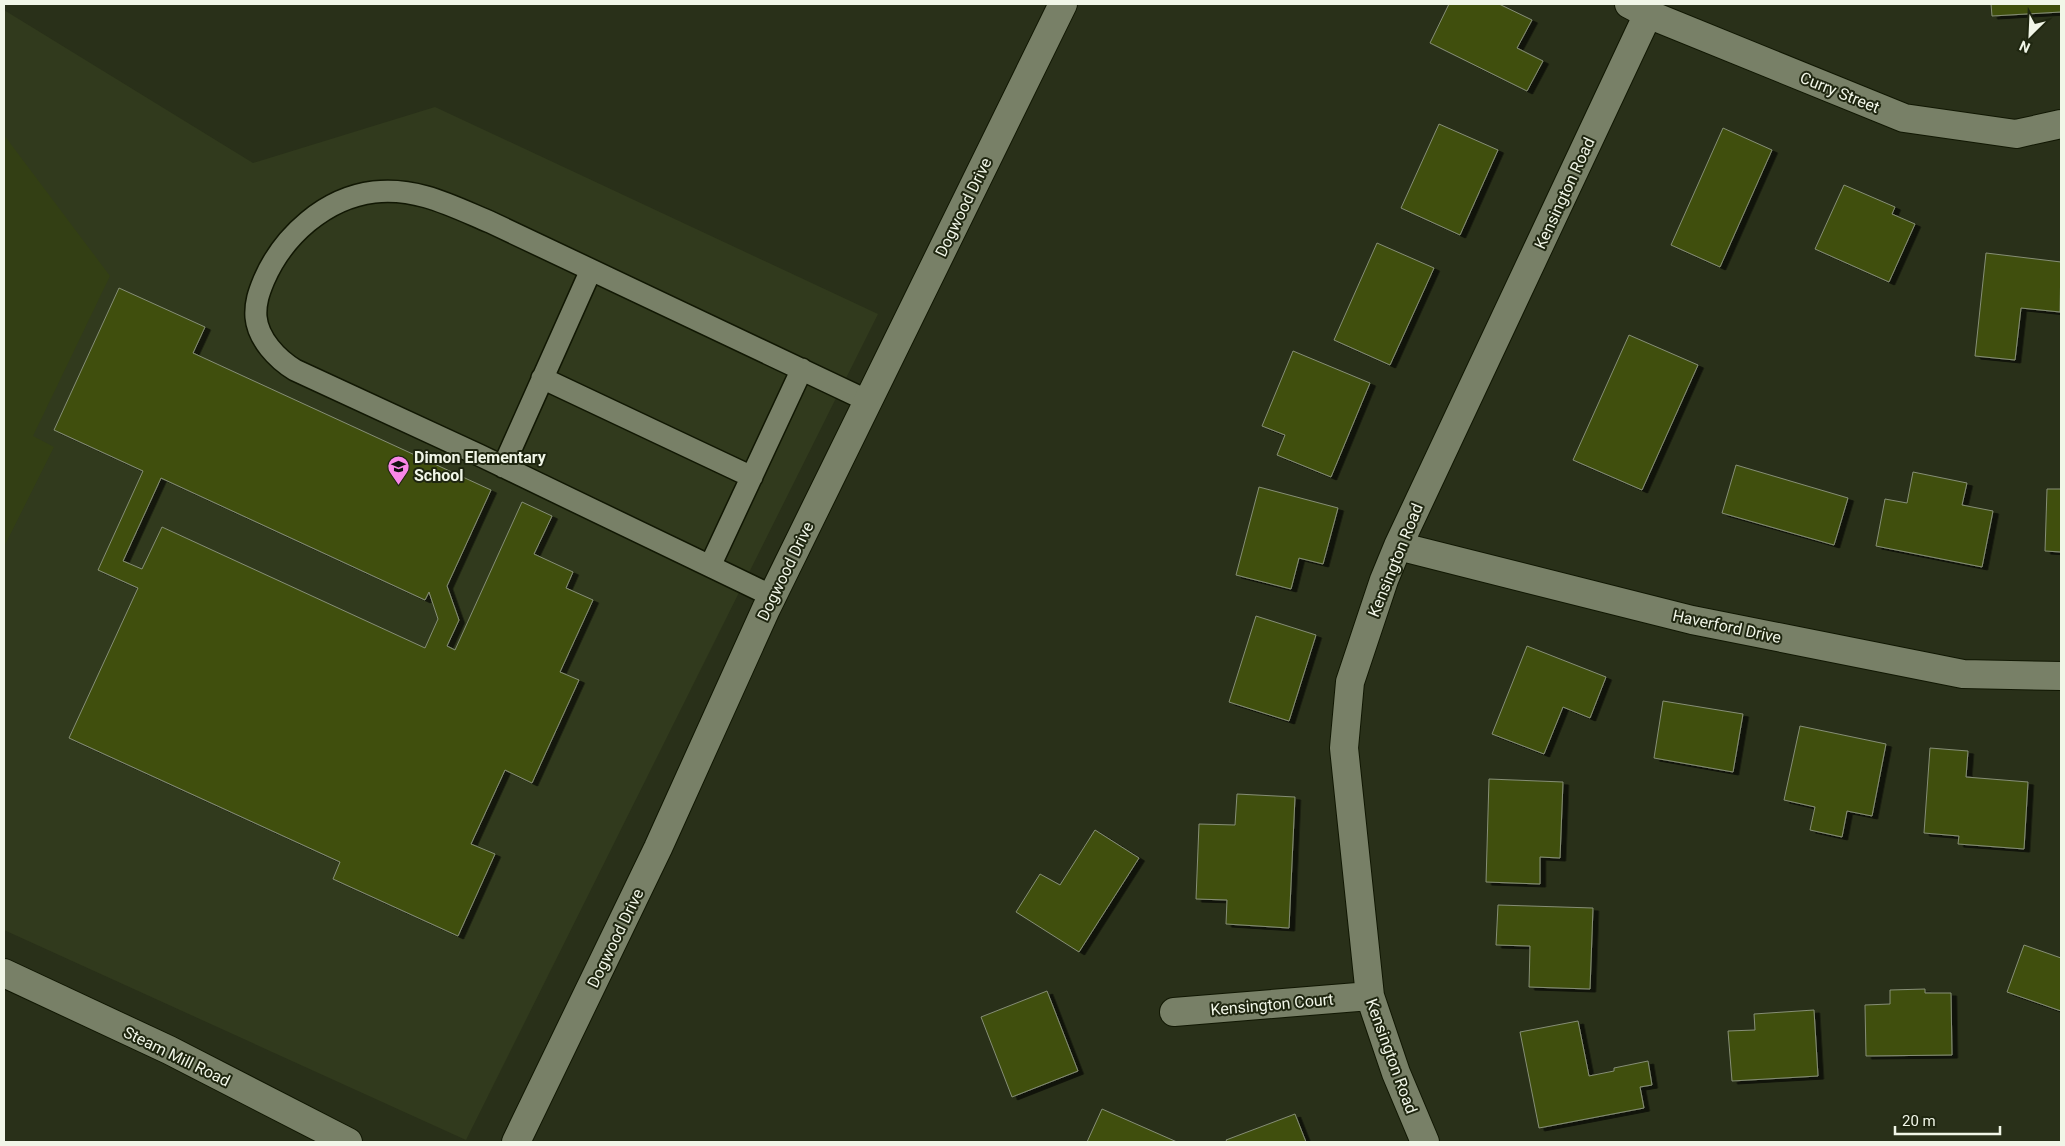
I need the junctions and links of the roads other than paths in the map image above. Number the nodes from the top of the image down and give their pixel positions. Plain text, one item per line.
1 (1062, 4) edge
2 (1639, 9) edge
3 (2061, 124) edge
4 (590, 270) junction
5 (802, 369) junction
6 (542, 378) junction
7 (868, 401) junction
8 (503, 467) junction
9 (752, 477) junction
10 (1398, 546) junction
11 (710, 566) junction
12 (772, 596) junction
13 (2061, 676) edge
14 (4, 973) edge
15 (1370, 996) junction
16 (1174, 1012) dead end
17 (348, 1142) edge
18 (516, 1142) edge
19 (1425, 1142) edge

1 - 7 street, Dogwood Drive
2 - 3 street, Curry Street
2 - 10 street, Kensington Road
4 - 5 lane
4 - 6 lane
4 - 8 lane
5 - 7 lane
5 - 9 lane
6 - 8 lane
6 - 9 lane
7 - 12 street, Dogwood Drive
8 - 11 lane
9 - 11 lane
10 - 13 street, Haverford Drive
10 - 15 street, Kensington Road
11 - 12 lane
12 - 18 street, Dogwood Drive
14 - 17 street, Steam Mill Road
15 - 16 street, Kensington Court
15 - 19 street, Kensington Road

